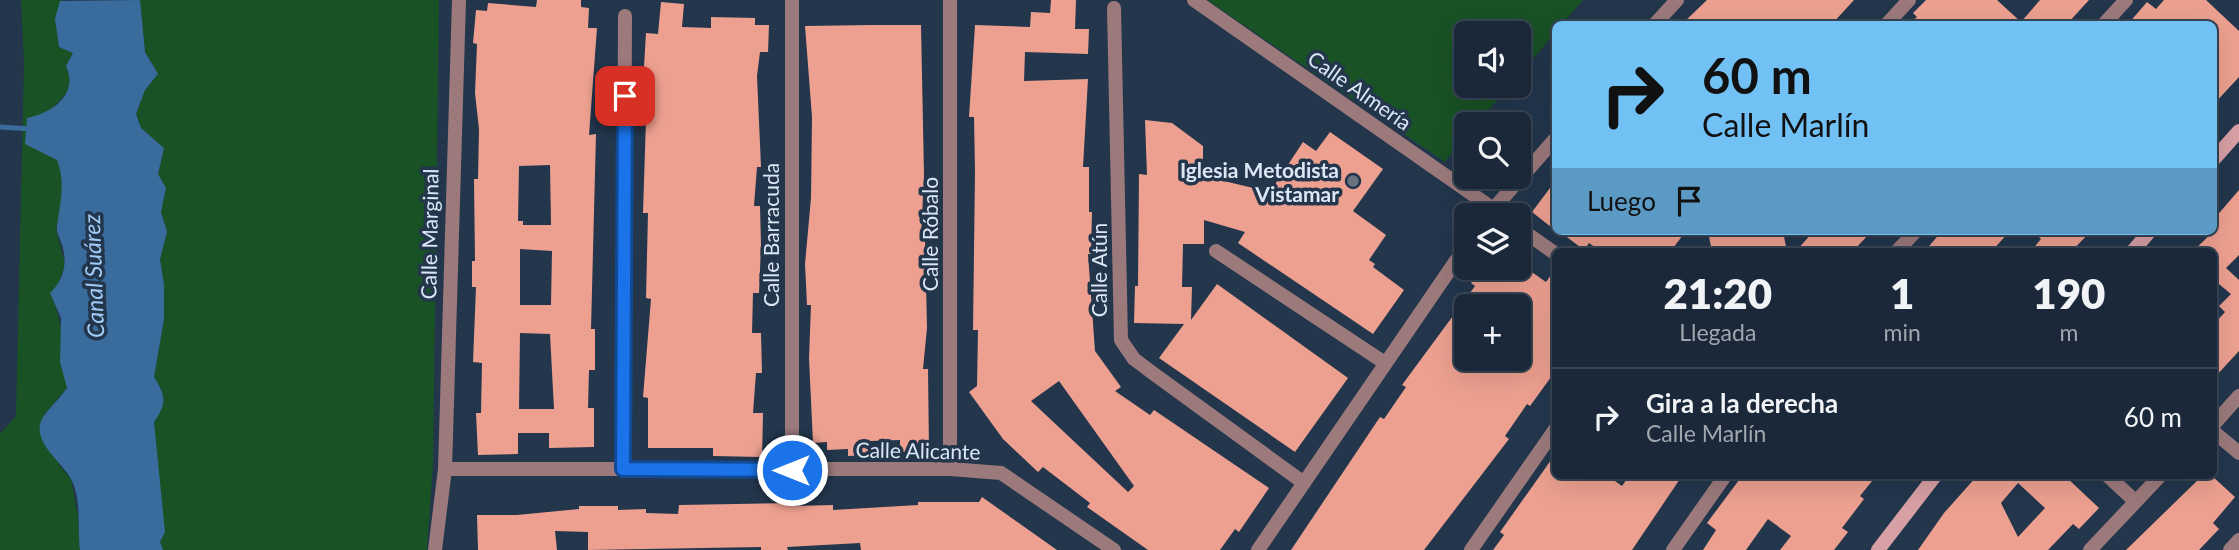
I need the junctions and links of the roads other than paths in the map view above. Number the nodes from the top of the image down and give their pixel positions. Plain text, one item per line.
1 (459, 0) edge
2 (792, 0) edge
3 (950, 0) edge
4 (1194, 0) edge
5 (1676, 0) edge
6 (1909, 0) edge
7 (2126, 0) edge
8 (1114, 8) dead end
9 (625, 16) dead end
10 (1658, 21) edge
11 (1890, 21) edge
12 (2107, 21) edge
13 (2239, 131) edge
14 (1552, 143) edge
15 (2217, 156) edge
16 (1480, 203) edge
17 (1502, 203) edge
18 (1912, 235) edge
19 (1531, 236) edge
20 (1900, 248) edge
21 (1216, 251) dead end
22 (1552, 251) edge
23 (1454, 263) edge
24 (1385, 363) junction
25 (2239, 396) edge
26 (2217, 421) edge
27 (1552, 434) edge
28 (2217, 435) edge
29 (2239, 453) edge
30 (445, 469) junction
31 (623, 469) junction
32 (950, 469) junction
33 (792, 470) junction
34 (1723, 479) edge
35 (1933, 479) edge
36 (2111, 479) edge
37 (2158, 479) edge
38 (1304, 483) junction
39 (2135, 501) junction
40 (2239, 540) edge
41 (435, 550) edge
42 (1114, 550) edge
43 (1258, 550) edge
44 (1471, 550) edge
45 (1673, 550) edge
46 (1878, 550) edge
47 (2090, 550) edge
48 (2230, 550) edge

1 - 30 street, Calle Marginal
2 - 33 street, Calle Barracuda
3 - 32 street, Calle Róbalo
4 - 16 street, Calle Almería
5 - 10 street
6 - 11 street
7 - 12 street
8 - 38 street, Calle Atún
9 - 31 street
13 - 15 street
14 - 17 street
18 - 20 street
19 - 22 street
21 - 24 street
23 - 24 street
24 - 38 street
25 - 26 street
27 - 44 street
28 - 29 street
30 - 31 street, Calle Alicante
30 - 41 street, Calle Marginal
31 - 33 street, Calle Alicante
32 - 33 street, Calle Alicante
32 - 42 street, Calle Alicante
34 - 45 street
35 - 46 street
36 - 39 street
37 - 39 street
38 - 43 street
39 - 47 street
40 - 48 street

